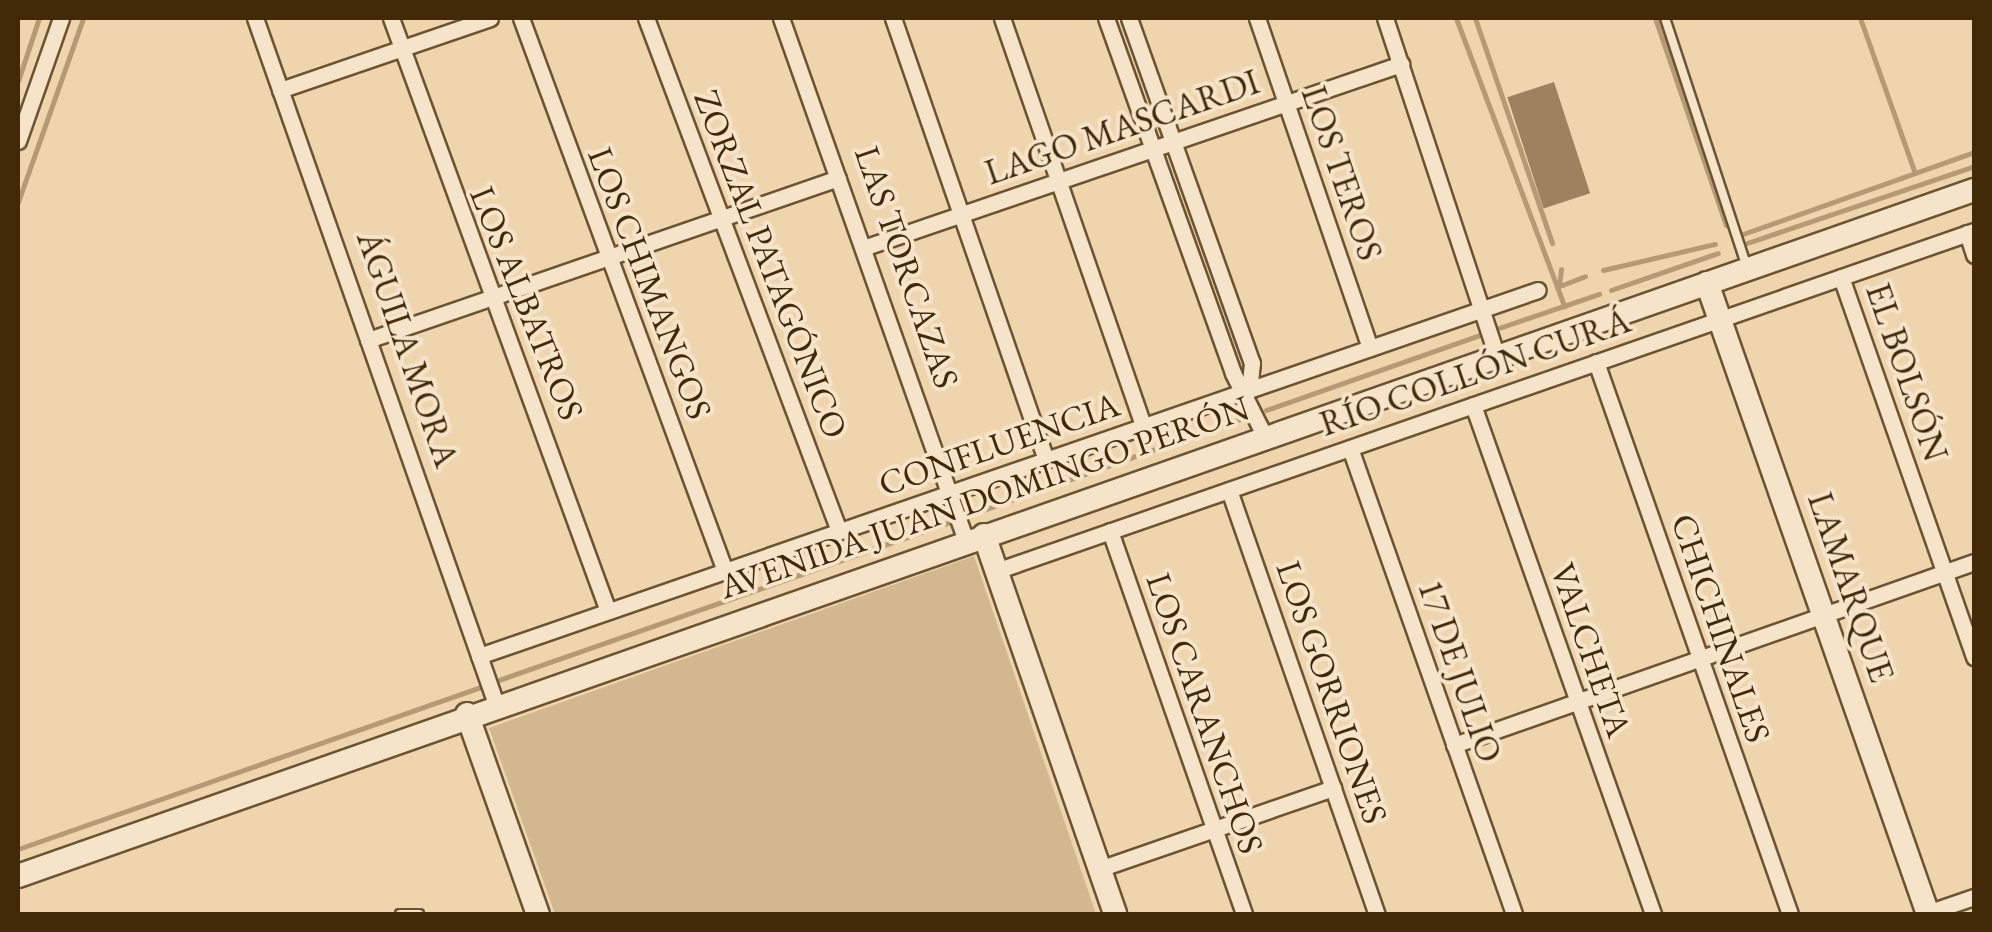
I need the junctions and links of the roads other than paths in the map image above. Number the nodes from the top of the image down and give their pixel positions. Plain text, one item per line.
1 (61, 18) edge
2 (255, 18) edge
3 (391, 18) edge
4 (490, 18) edge
5 (521, 18) edge
6 (646, 18) edge
7 (781, 18) edge
8 (894, 18) edge
9 (1002, 18) edge
10 (1106, 18) edge
11 (1130, 18) edge
12 (1257, 18) edge
13 (1385, 18) edge
14 (1665, 18) edge
15 (401, 48) junction
16 (1401, 64) junction
17 (280, 90) junction
18 (1286, 103) junction
19 (18, 140) edge
20 (1174, 142) junction
21 (1153, 149) junction
22 (838, 178) junction
23 (1058, 181) junction
24 (1974, 190) edge
25 (962, 214) junction
26 (723, 218) junction
27 (1971, 232) edge
28 (862, 248) junction
29 (1974, 255) edge
30 (607, 258) junction
31 (1747, 269) junction
32 (1841, 277) junction
33 (1707, 283) junction
34 (1538, 290) dead end
35 (494, 297) junction
36 (1483, 308) junction
37 (1720, 319) junction
38 (368, 340) junction
39 (1370, 348) junction
40 (1497, 356) junction
41 (1596, 362) junction
42 (1249, 390) junction
43 (1473, 405) junction
44 (1143, 426) junction
45 (1265, 436) junction
46 (1350, 448) junction
47 (1046, 460) junction
48 (1229, 490) junction
49 (950, 493) junction
50 (839, 531) junction
51 (1110, 531) junction
52 (975, 538) junction
53 (1974, 562) edge
54 (725, 571) junction
55 (996, 571) junction
56 (1945, 572) junction
57 (608, 611) junction
58 (1823, 615) junction
59 (479, 656) junction
60 (1700, 658) junction
61 (1974, 658) edge
62 (1578, 702) junction
63 (496, 704) junction
64 (467, 714) junction
65 (1454, 745) junction
66 (1334, 788) junction
67 (1214, 829) junction
68 (1099, 869) junction
69 (18, 876) edge
70 (1974, 897) edge
71 (400, 914) edge
72 (419, 914) edge
73 (538, 914) edge
74 (1115, 914) edge
75 (1244, 914) edge
76 (1377, 914) edge
77 (1514, 914) edge
78 (1652, 914) edge
79 (1790, 914) edge
80 (1926, 914) edge

1 - 19 street
2 - 17 street, ÁGUILA MORA
3 - 15 street, LOS ALBATROS
4 - 15 street
5 - 30 street, LOS CHIMANGOS
6 - 26 street, ZORZAL PATAGÓNICO
7 - 22 street, LAS TORCAZAS
8 - 25 street
9 - 23 street
10 - 21 street
11 - 20 street
12 - 18 street, LOS TEROS
13 - 16 street
14 - 31 lane
15 - 17 street
15 - 35 street, LOS ALBATROS
16 - 18 street, LAGO MASCARDI
16 - 36 street
17 - 38 street, ÁGUILA MORA
18 - 20 street, LAGO MASCARDI
18 - 39 street, LOS TEROS
20 - 21 street, LAGO MASCARDI
20 - 42 street
21 - 23 street, LAGO MASCARDI
21 - 42 street
22 - 26 street
22 - 28 street, LAS TORCAZAS
23 - 25 street, LAGO MASCARDI
23 - 44 street
24 - 31 street, AVENIDA JUAN DOMINGO PERÓN
25 - 28 street, LAGO MASCARDI
25 - 47 street
26 - 30 street
26 - 50 street, ZORZAL PATAGÓNICO
27 - 29 street
27 - 32 street, RÍO COLLÓN CURÁ
28 - 49 street, LAS TORCAZAS
30 - 35 street
30 - 54 street, LOS CHIMANGOS
31 - 33 street, AVENIDA JUAN DOMINGO PERÓN
32 - 37 street, RÍO COLLÓN CURÁ
32 - 56 street, EL BOLSÓN
33 - 37 street, LAMARQUE
33 - 40 street, AVENIDA JUAN DOMINGO PERÓN
34 - 36 street, CONFLUENCIA
35 - 38 street
35 - 57 street, LOS ALBATROS
36 - 39 street, CONFLUENCIA
36 - 40 street
37 - 41 street, RÍO COLLÓN CURÁ
37 - 58 street, LAMARQUE
38 - 59 street, ÁGUILA MORA
39 - 42 street, CONFLUENCIA
40 - 45 street, AVENIDA JUAN DOMINGO PERÓN
41 - 43 street, RÍO COLLÓN CURÁ
41 - 60 street, CHICHINALES
42 - 44 street, CONFLUENCIA
42 - 45 street
43 - 46 street, RÍO COLLÓN CURÁ
43 - 62 street, VALCHETA
44 - 47 street, CONFLUENCIA
45 - 52 street, AVENIDA JUAN DOMINGO PERÓN
46 - 48 street, RÍO COLLÓN CURÁ
46 - 65 street, 17 DE JULIO
47 - 49 street, CONFLUENCIA
48 - 51 street, RÍO COLLÓN CURÁ
48 - 66 street, LOS GORRIONES
49 - 50 street, CONFLUENCIA
49 - 52 street, LAS TORCAZAS
50 - 54 street, CONFLUENCIA
51 - 55 street, RÍO COLLÓN CURÁ
51 - 67 street, LOS CARANCHOS
52 - 55 street, LAS TORCAZAS
52 - 63 street, AVENIDA JUAN DOMINGO PERÓN
53 - 56 street
54 - 57 street, CONFLUENCIA
55 - 68 street, LAS TORCAZAS
56 - 58 street
56 - 61 street, EL BOLSÓN
57 - 59 street, CONFLUENCIA
58 - 60 street
58 - 80 street, LAMARQUE
59 - 63 street, ÁGUILA MORA
60 - 62 street
60 - 79 street, CHICHINALES
62 - 65 street
62 - 78 street, VALCHETA
63 - 64 street, AVENIDA JUAN DOMINGO PERÓN
64 - 69 street, AVENIDA JUAN DOMINGO PERÓN
64 - 73 street
65 - 77 street, 17 DE JULIO
66 - 67 street
66 - 76 street, LOS GORRIONES
67 - 68 street
67 - 75 street, LOS CARANCHOS
68 - 74 street, LAS TORCAZAS
70 - 80 street
71 - 72 lane

